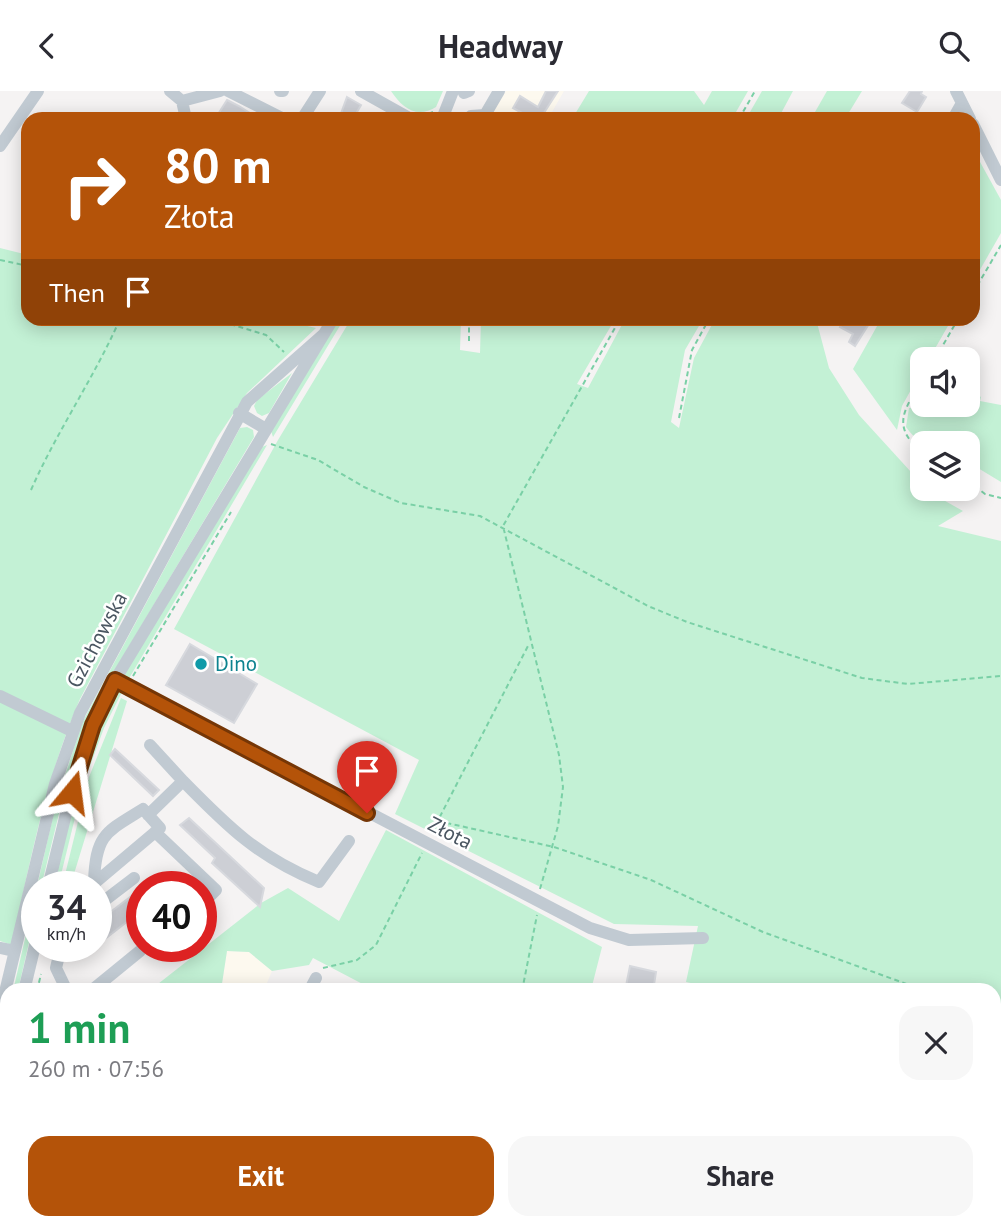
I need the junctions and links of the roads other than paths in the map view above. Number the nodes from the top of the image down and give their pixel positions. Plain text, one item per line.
1 (38, 91) edge
2 (170, 91) edge
3 (220, 91) edge
4 (228, 91) edge
5 (320, 91) edge
6 (361, 91) edge
7 (499, 91) edge
8 (462, 92) edge
9 (376, 95) edge
10 (182, 101) junction
11 (23, 112) edge
12 (184, 112) edge
13 (270, 112) edge
14 (306, 112) edge
15 (405, 112) edge
16 (442, 112) edge
17 (487, 112) edge
18 (21, 116) edge
19 (980, 138) edge
20 (0, 146) edge
21 (1001, 180) edge
22 (329, 326) edge
23 (324, 334) junction
24 (239, 413) junction
25 (264, 433) junction
26 (121, 683) junction
27 (0, 696) edge
28 (72, 731) junction
29 (150, 745) dead end
30 (183, 781) junction
31 (148, 815) junction
32 (155, 832) junction
33 (349, 841) dead end
34 (52, 871) edge
35 (94, 871) edge
36 (110, 871) edge
37 (196, 871) edge
38 (126, 884) edge
39 (112, 895) edge
40 (704, 938) dead end
41 (0, 948) edge
42 (15, 951) junction
43 (31, 962) edge
44 (57, 962) edge
45 (127, 962) edge
46 (316, 978) road end
47 (7, 983) edge
48 (26, 983) edge
49 (63, 983) edge
50 (102, 983) edge
51 (313, 983) edge

1 - 11 street
2 - 10 street
3 - 10 street
4 - 13 street
5 - 14 street
6 - 9 street
7 - 17 street
8 - 16 street
9 - 15 street
10 - 12 street
18 - 20 street
19 - 21 street
22 - 23 street, Gzichowska
23 - 24 street, Gzichowska
23 - 25 street, Gzichowska
24 - 25 street
24 - 28 street, Gzichowska
25 - 26 street, Gzichowska
26 - 34 street, Gzichowska
26 - 40 street, Złota
27 - 28 street
28 - 42 street, Gzichowska
29 - 30 street
30 - 31 street
30 - 33 street
31 - 32 street
31 - 35 street
32 - 36 street
32 - 37 street
38 - 39 street
41 - 42 street
42 - 47 street, Gzichowska
43 - 48 street
44 - 49 street
45 - 50 street
46 - 51 street

